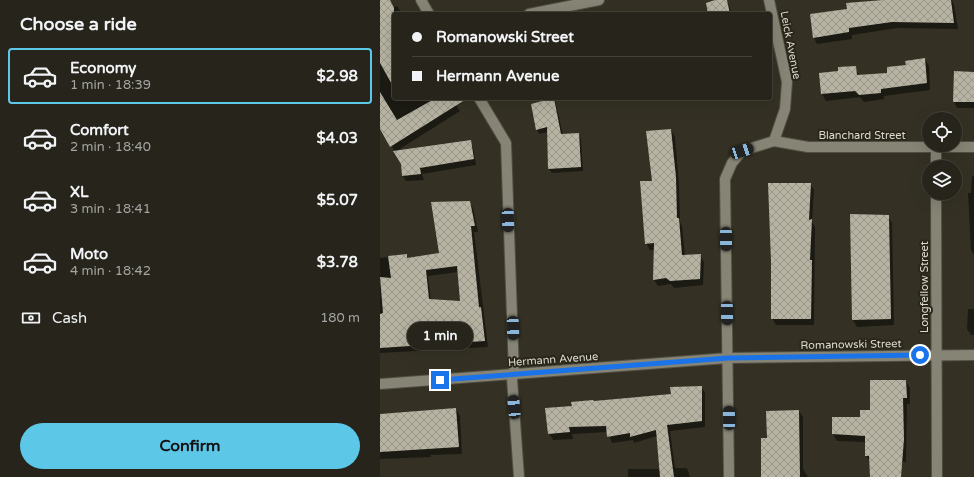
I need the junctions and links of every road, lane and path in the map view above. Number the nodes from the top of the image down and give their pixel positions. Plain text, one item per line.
1 (421, 0) edge
2 (600, 0) edge
3 (769, 0) edge
4 (565, 3) edge
5 (428, 12) edge
6 (536, 12) edge
7 (772, 12) edge
8 (772, 14) edge
9 (481, 102) edge
10 (774, 141) junction
11 (922, 147) edge
12 (962, 147) edge
13 (974, 147) edge
14 (936, 200) edge
15 (936, 354) junction
16 (974, 354) edge
17 (728, 358) junction
18 (514, 374) junction
19 (380, 384) edge
20 (519, 477) edge
21 (729, 477) edge
22 (937, 477) edge

1 - 5 street
2 - 4 street
3 - 7 street, Leick Avenue
4 - 6 street
8 - 10 street, Leick Avenue
9 - 18 street
10 - 11 street, Blanchard Street
10 - 17 street
12 - 13 street, Blanchard Street
14 - 15 street, Longfellow Street
15 - 16 street, Romanowski Street
15 - 17 street, Romanowski Street
15 - 22 street, Longfellow Street
17 - 18 street, Hermann Avenue
17 - 21 street
18 - 19 street, Hermann Avenue
18 - 20 street

